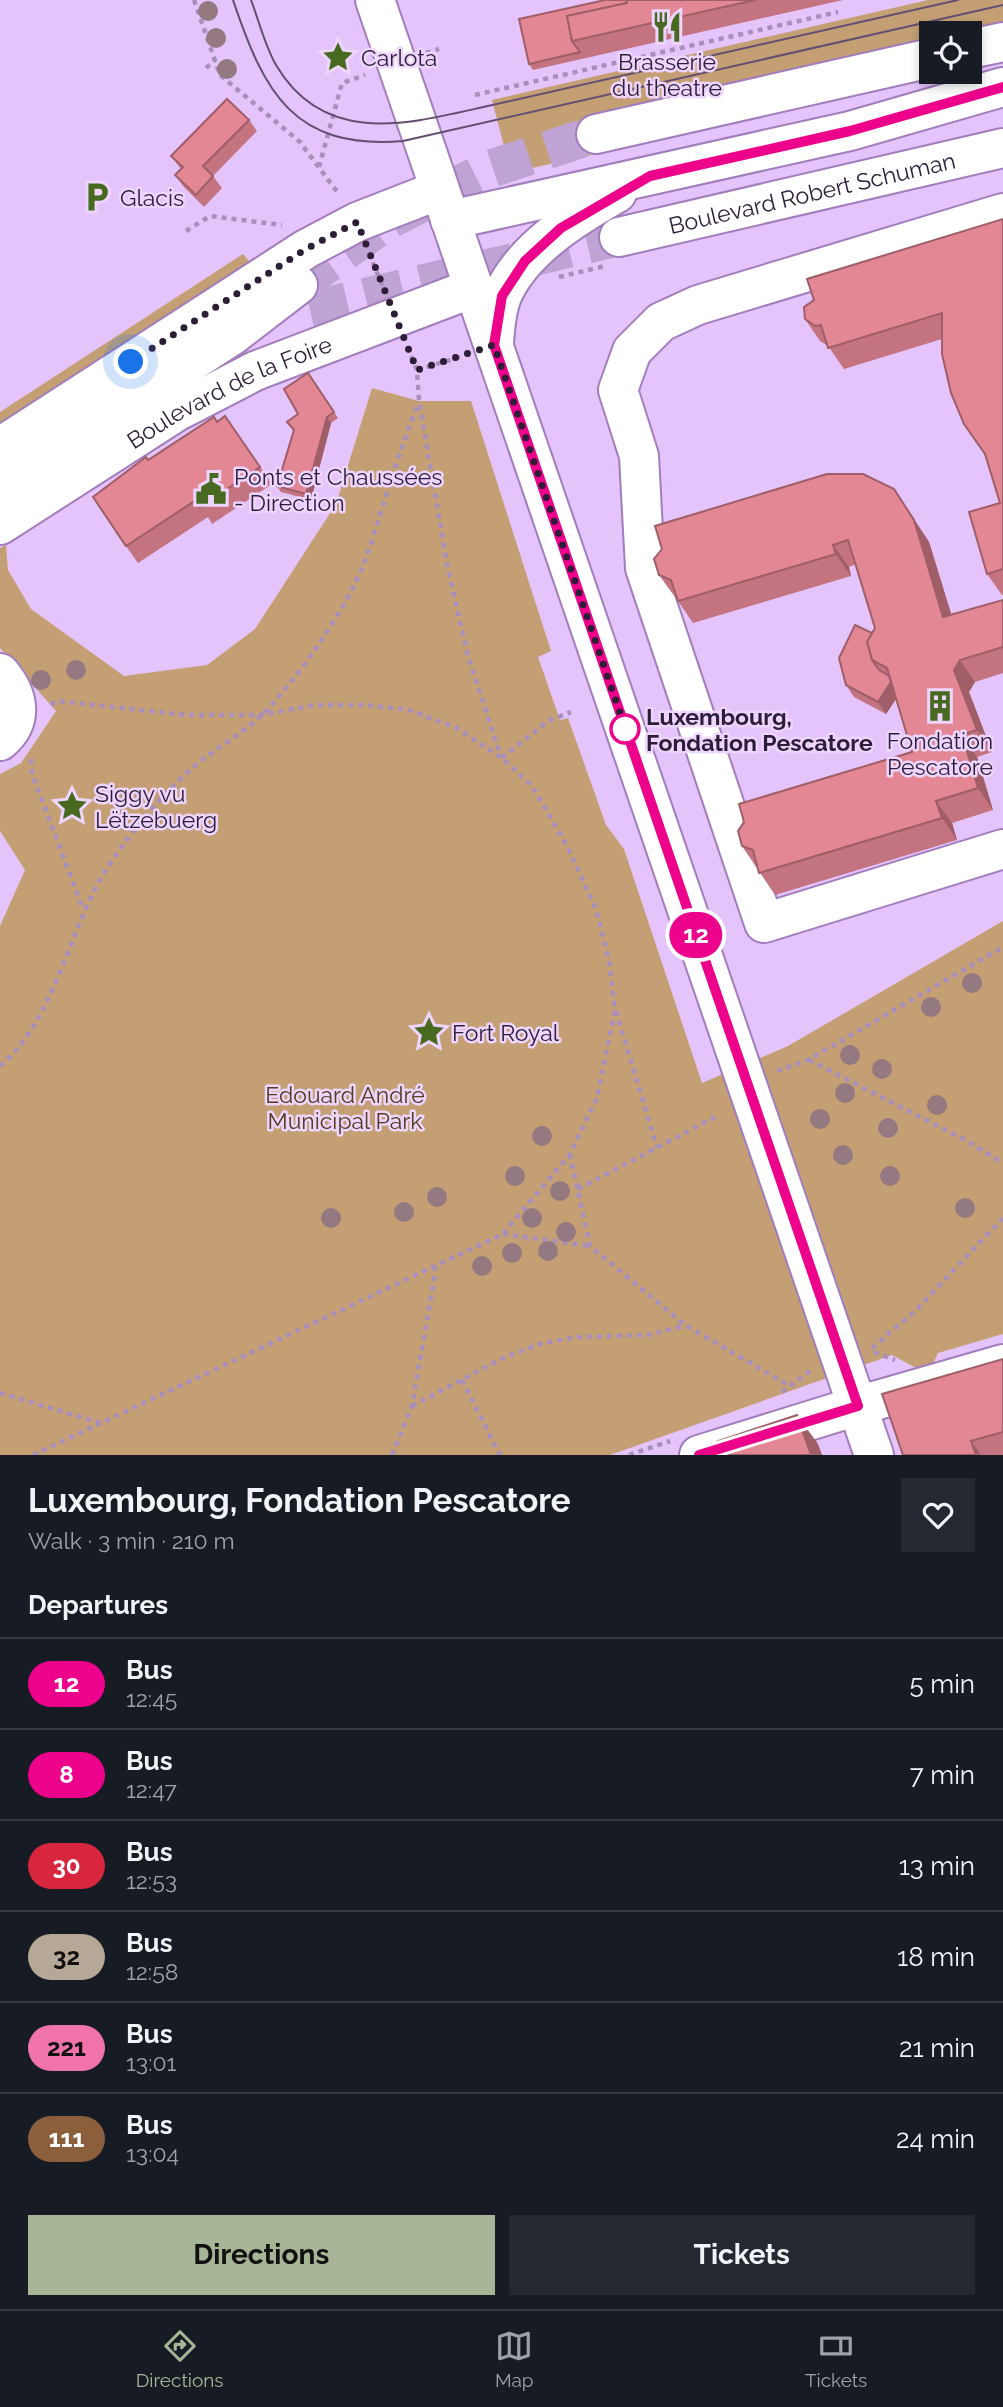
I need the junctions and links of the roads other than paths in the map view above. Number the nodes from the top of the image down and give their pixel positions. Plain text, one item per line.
1 (376, 0) edge
2 (1003, 42) edge
3 (982, 46) edge
4 (919, 61) edge
5 (1003, 86) edge
6 (1003, 109) edge
7 (850, 131) junction
8 (596, 134) tunnel mouth
9 (1003, 148) edge
10 (650, 176) junction
11 (444, 205) junction
12 (1003, 213) edge
13 (619, 237) tunnel mouth
14 (473, 288) junction
15 (304, 297) tunnel mouth
16 (494, 345) junction
17 (0, 447) edge
18 (0, 485) edge
19 (0, 525) edge
20 (0, 673) edge
21 (15, 725) edge
22 (1003, 849) edge
23 (1003, 1364) edge
24 (858, 1406) junction
25 (699, 1455) edge
26 (874, 1455) edge

1 - 11 main road
2 - 3 main road
4 - 8 main road
5 - 7 main road, Boulevard Robert Schuman
6 - 7 main road, Boulevard Robert Schuman
7 - 10 main road, Boulevard Robert Schuman
9 - 13 main road, Boulevard Robert Schuman
10 - 11 main road, Boulevard Robert Schuman
10 - 16 main road
11 - 14 main road
11 - 17 main road
12 - 22 main road
14 - 16 main road
14 - 19 main road, Boulevard de la Foire
15 - 18 main road, Boulevard de la Foire
16 - 24 main road
20 - 21 main road
23 - 24 main road
24 - 25 main road
24 - 26 main road

